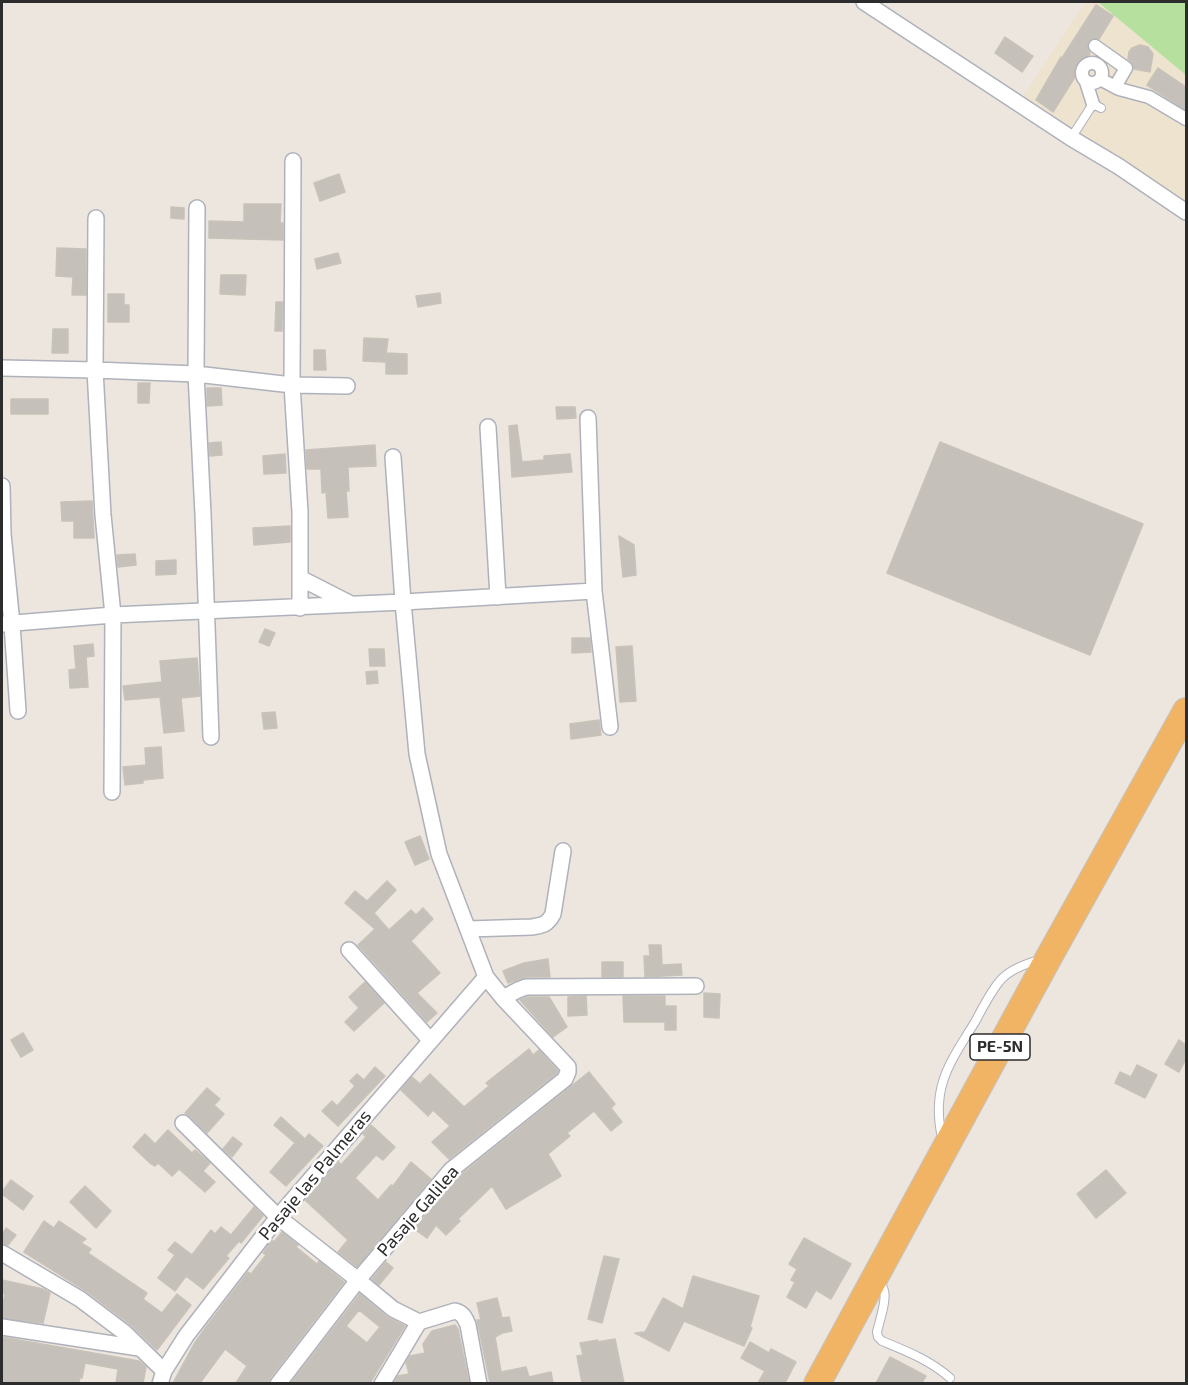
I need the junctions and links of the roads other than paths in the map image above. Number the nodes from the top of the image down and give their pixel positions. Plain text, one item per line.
1 (864, 2) edge
2 (1095, 46) dead end
3 (1100, 79) junction
4 (1086, 82) junction
5 (1114, 87) junction
6 (1097, 106) joint
7 (1186, 119) edge
8 (1071, 138) junction
9 (293, 161) dead end
10 (197, 208) dead end
11 (1186, 212) edge
12 (96, 218) dead end
13 (2, 368) edge
14 (95, 370) junction
15 (196, 374) junction
16 (292, 385) junction
17 (347, 386) dead end
18 (588, 418) dead end
19 (488, 427) dead end
20 (393, 457) dead end
21 (2, 486) edge
22 (300, 578) junction
23 (594, 591) junction
24 (498, 597) junction
25 (403, 602) junction
26 (353, 605) junction
27 (300, 608) junction
28 (207, 612) junction
29 (113, 615) junction
30 (7, 624) edge
31 (18, 711) dead end
32 (1186, 711) edge
33 (610, 727) dead end
34 (211, 737) dead end
35 (112, 792) dead end
36 (563, 851) dead end
37 (468, 928) junction
38 (349, 950) dead end
39 (1049, 957) junction
40 (486, 977) junction
41 (696, 986) dead end
42 (503, 998) junction
43 (430, 1040) junction
44 (183, 1123) dead end
45 (945, 1149) junction
46 (278, 1217) junction
47 (2, 1253) edge
48 (358, 1280) junction
49 (872, 1282) junction
50 (419, 1322) junction
51 (2, 1328) edge
52 (139, 1348) junction
53 (824, 1374) edge
54 (162, 1377) edge
55 (950, 1378) dead end
56 (384, 1382) edge
57 (278, 1383) edge
58 (479, 1383) edge

1 - 8 street
2 - 5 street
3 - 4 street
3 - 4 street
3 - 5 street
4 - 6 street
5 - 7 street
6 - 8 lane
8 - 11 street
9 - 16 street
10 - 15 street
12 - 14 street
13 - 14 street
14 - 15 street
14 - 29 street
15 - 16 street
15 - 28 street
16 - 17 street
16 - 22 street
18 - 23 street
19 - 24 street
20 - 25 street
21 - 30 street
22 - 26 street
22 - 27 street
23 - 24 street
23 - 33 street
24 - 25 street
25 - 26 street
25 - 37 street
26 - 27 street
27 - 28 street
28 - 29 street
28 - 34 street
29 - 30 street
29 - 35 street
30 - 31 street
32 - 39 highway, PE-5N
36 - 37 street
37 - 40 street
38 - 43 street
39 - 45 highway, PE-5N
39 - 45 lane
40 - 42 street
40 - 43 street, Pasaje las Palmeras
41 - 42 street
42 - 48 street, Pasaje Galilea
43 - 46 street, Pasaje las Palmeras
44 - 46 street
45 - 49 highway, PE-5N
46 - 48 street
46 - 54 street, Pasaje las Palmeras
47 - 52 street
48 - 50 street
48 - 57 street, Pasaje Galilea
49 - 53 highway, PE-5N
49 - 55 lane
50 - 56 street
50 - 58 street
51 - 52 street
52 - 54 street

